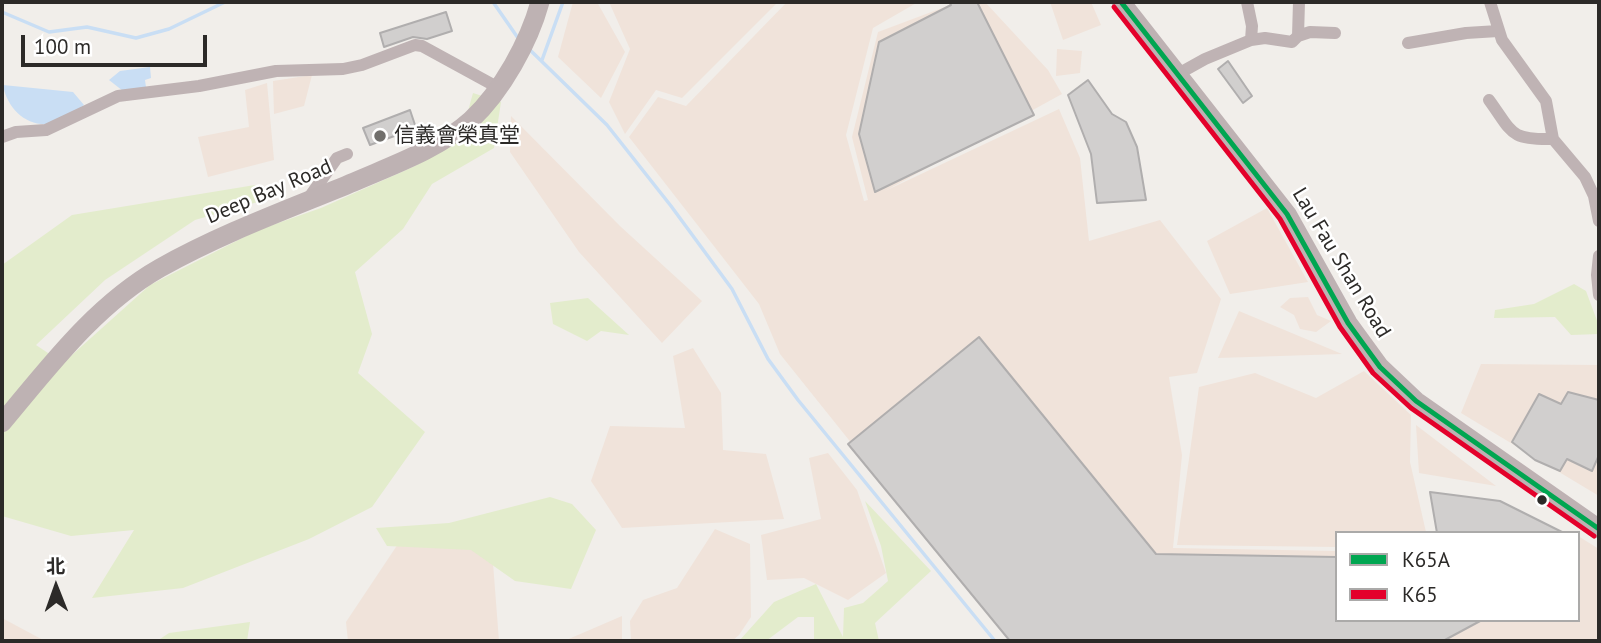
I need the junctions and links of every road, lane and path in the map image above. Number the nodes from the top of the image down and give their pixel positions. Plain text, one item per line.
1 (540, 2) edge
2 (1121, 2) edge
3 (1247, 2) edge
4 (1299, 2) edge
5 (1490, 2) edge
6 (1498, 31) junction
7 (1335, 33) dead end
8 (1298, 36) junction
9 (1251, 40) junction
10 (1408, 43) dead end
11 (1178, 74) junction
12 (497, 87) junction
13 (1489, 100) dead end
14 (2, 137) edge
15 (1553, 139) junction
16 (346, 154) dead end
17 (305, 202) junction
18 (1599, 221) edge
19 (1599, 256) edge
20 (1599, 295) edge
21 (2, 423) edge
22 (1599, 528) edge

1 - 12 street, Deep Bay Road
2 - 11 street, Lau Fau Shan Road
3 - 9 street
4 - 8 street
5 - 6 street
6 - 10 street
6 - 15 street
7 - 8 street
8 - 9 street
9 - 11 street
11 - 22 street, Lau Fau Shan Road
12 - 14 street
12 - 17 street, Deep Bay Road
13 - 15 street
15 - 18 street
16 - 17 street
17 - 21 street, Deep Bay Road
19 - 20 street

